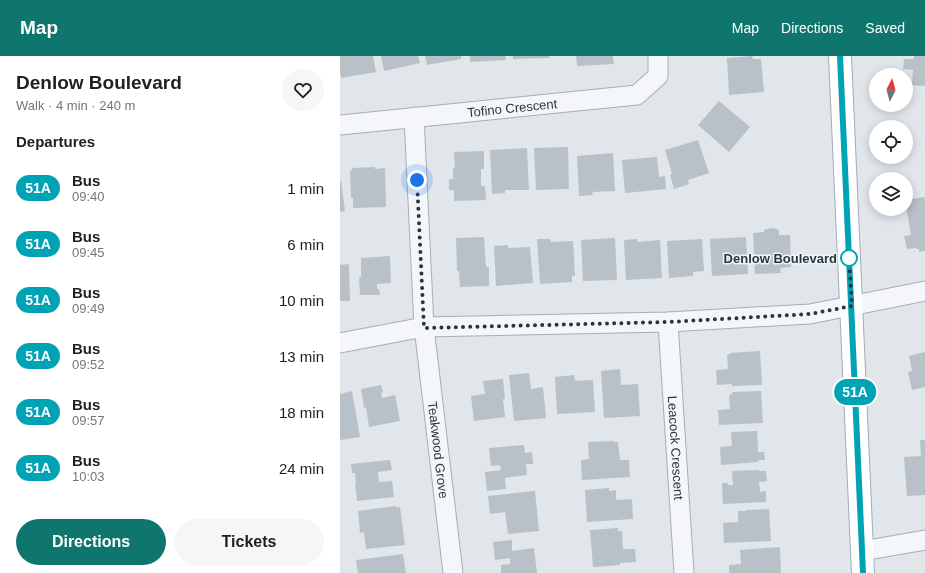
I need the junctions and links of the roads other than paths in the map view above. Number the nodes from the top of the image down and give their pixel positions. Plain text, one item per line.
1 (658, 56) edge
2 (840, 56) edge
3 (414, 117) junction
4 (340, 125) edge
5 (925, 291) edge
6 (852, 306) junction
7 (668, 322) junction
8 (424, 328) junction
9 (340, 343) edge
10 (925, 540) edge
11 (862, 551) junction
12 (453, 573) edge
13 (684, 573) edge
14 (863, 573) edge

1 - 3 street, Tofino Crescent
2 - 6 main road
3 - 4 street, Tofino Crescent
3 - 8 street, Teakwood Grove
5 - 6 street
6 - 7 street
6 - 11 main road
7 - 8 street
7 - 13 street, Leacock Crescent
8 - 9 street
8 - 12 street, Teakwood Grove
10 - 11 street
11 - 14 main road

